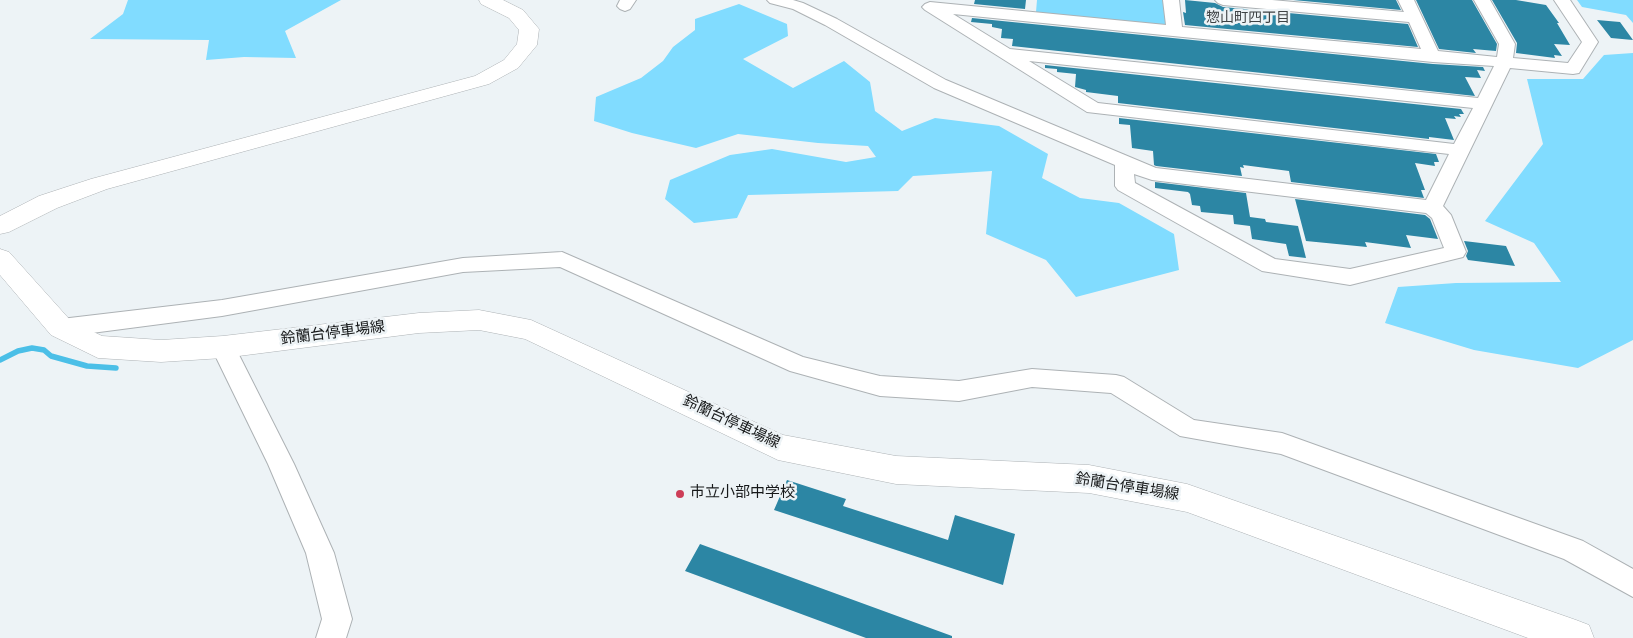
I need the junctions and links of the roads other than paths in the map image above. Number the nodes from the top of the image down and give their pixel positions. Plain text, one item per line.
1 (488, 0) edge
2 (775, 0) edge
3 (1171, 0) edge
4 (1223, 0) edge
5 (1406, 0) edge
6 (1482, 0) edge
7 (1562, 0) edge
8 (925, 3) edge
9 (990, 6) edge
10 (1414, 18) junction
11 (1175, 31) junction
12 (1005, 54) junction
13 (1433, 57) junction
14 (1504, 63) junction
15 (1482, 104) junction
16 (1460, 150) junction
17 (1124, 162) junction
18 (1432, 207) junction
19 (0, 226) edge
20 (0, 258) edge
21 (61, 328) junction
22 (223, 346) junction
23 (1633, 584) edge
24 (331, 638) edge
25 (1576, 638) edge

1 - 19 main road
2 - 17 street
3 - 11 street
4 - 10 street
5 - 10 street
6 - 14 street
7 - 14 street
8 - 9 street
8 - 12 street
9 - 11 street
10 - 13 street
11 - 13 street
12 - 15 street
12 - 16 street
13 - 14 street
14 - 15 street
15 - 16 street
16 - 18 street
17 - 18 street
17 - 18 street
20 - 21 main road, 鈴蘭台停車場線
21 - 22 main road, 鈴蘭台停車場線
21 - 23 street
22 - 24 street
22 - 25 main road, 鈴蘭台停車場線

